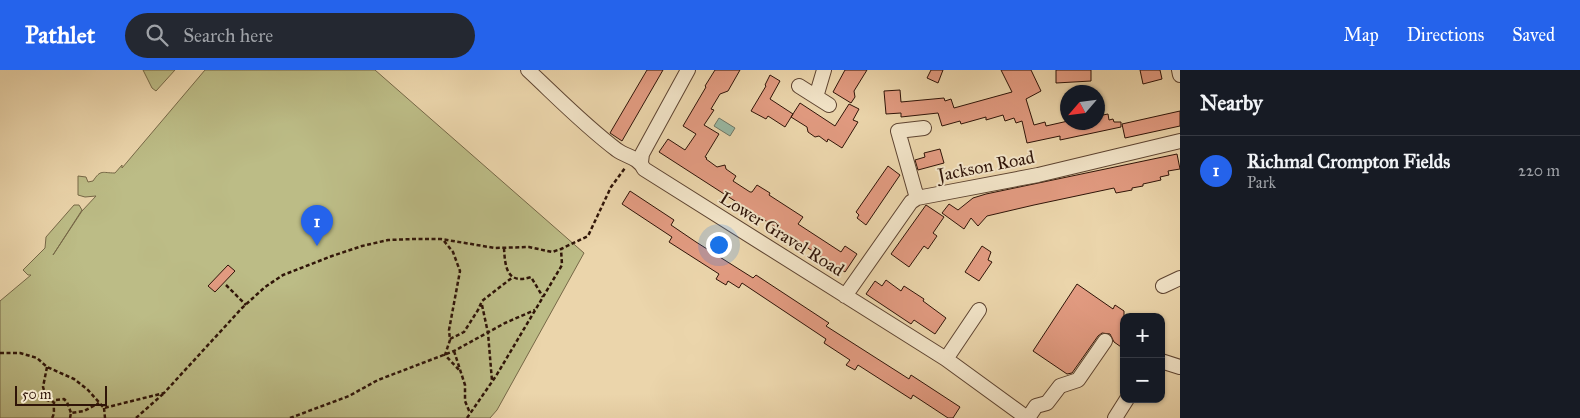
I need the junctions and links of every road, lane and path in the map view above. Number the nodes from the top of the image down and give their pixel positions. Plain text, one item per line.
1 (528, 70) edge
2 (688, 70) edge
3 (824, 70) edge
4 (1179, 70) edge
5 (1180, 74) edge
6 (799, 86) dead end
7 (816, 97) junction
8 (829, 105) dead end
9 (924, 128) dead end
10 (1180, 141) edge
11 (641, 162) junction
12 (917, 198) junction
13 (443, 240) junction
14 (504, 248) junction
15 (561, 249) junction
16 (513, 277) junction
17 (1180, 278) edge
18 (226, 285) dead end
19 (1164, 286) dead end
20 (845, 296) junction
21 (543, 297) junction
22 (481, 303) junction
23 (246, 305) junction
24 (535, 310) junction
25 (979, 310) dead end
26 (488, 333) junction
27 (450, 339) junction
28 (1105, 341) dead end
29 (454, 352) junction
30 (0, 353) edge
31 (445, 355) junction
32 (946, 359) junction
33 (1165, 362) edge
34 (47, 366) junction
35 (1180, 367) edge
36 (461, 372) junction
37 (492, 382) junction
38 (164, 393) junction
39 (54, 402) junction
40 (100, 403) junction
41 (1124, 403) edge
42 (104, 408) junction
43 (72, 413) junction
44 (470, 413) junction
45 (52, 418) edge
46 (70, 418) edge
47 (106, 418) edge
48 (136, 418) edge
49 (290, 418) edge
50 (467, 418) edge
51 (1027, 418) edge
52 (1115, 418) edge

1 - 11 street, Lower Gravel Road
2 - 11 street
3 - 7 street
4 - 5 street
6 - 7 street
7 - 8 street
9 - 12 street
10 - 12 street, Jackson Road
11 - 15 path
11 - 20 street, Lower Gravel Road
12 - 20 street, Jackson Road
13 - 14 path
13 - 23 path
13 - 27 path
14 - 15 path
14 - 16 path
15 - 21 path
16 - 21 path
16 - 22 path
17 - 19 street
18 - 23 path
20 - 32 street, Lower Gravel Road
21 - 24 path
22 - 26 path
22 - 27 path
23 - 38 path
24 - 26 path
24 - 37 path
25 - 32 street
26 - 29 path
26 - 37 path
27 - 31 path
28 - 51 street
29 - 31 path
29 - 36 path
30 - 34 path
31 - 36 path
31 - 49 path
32 - 51 street, Lower Gravel Road
33 - 35 street
34 - 39 path
34 - 40 path
36 - 44 path
37 - 44 path
38 - 42 path
38 - 48 path
39 - 43 path
39 - 45 path
40 - 42 path
40 - 43 path
41 - 52 street
42 - 47 path
43 - 46 path
44 - 50 path

